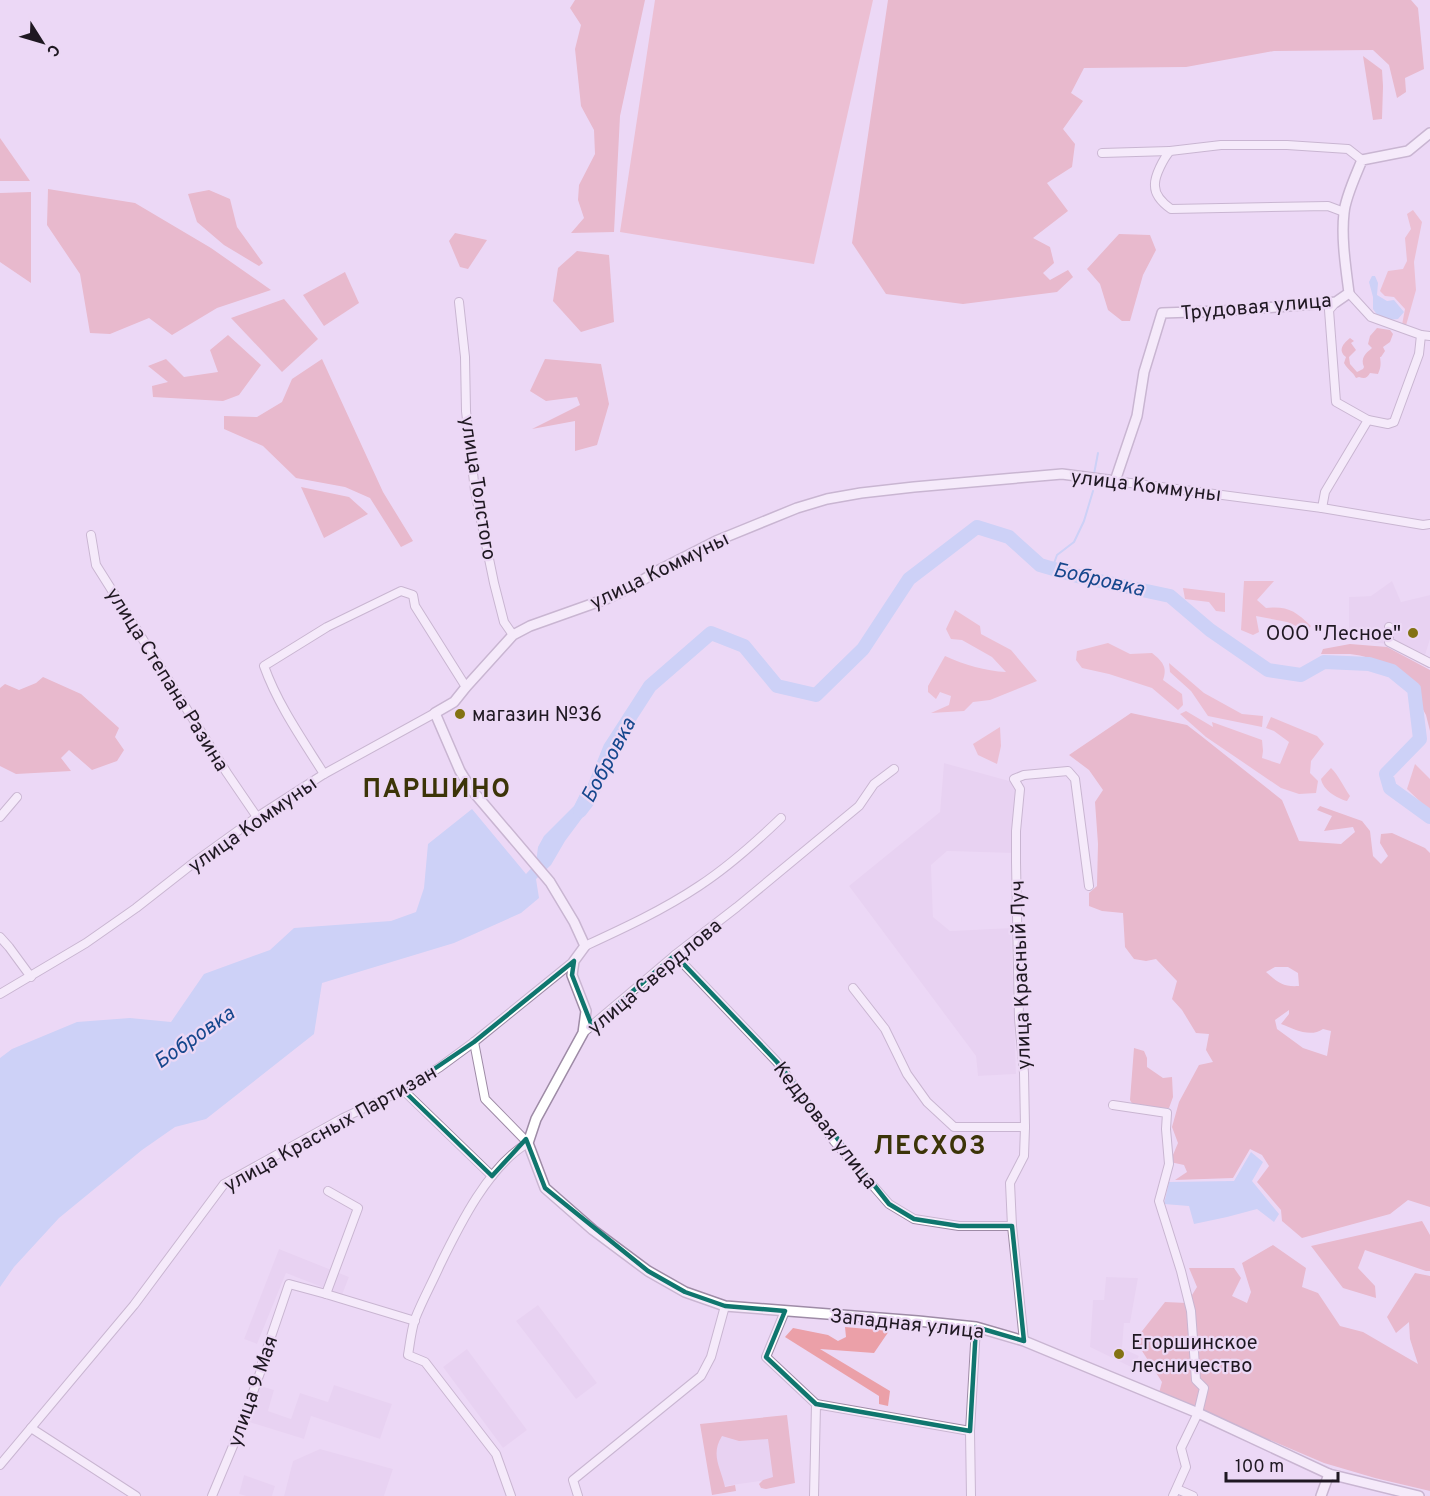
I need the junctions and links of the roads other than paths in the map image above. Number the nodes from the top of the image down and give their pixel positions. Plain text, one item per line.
1 (1430, 133) edge
2 (1170, 151) junction
3 (1102, 153) dead end
4 (1362, 160) junction
5 (1344, 212) junction
6 (1349, 293) junction
7 (459, 302) dead end
8 (1336, 302) junction
9 (1421, 335) junction
10 (1430, 336) edge
11 (1368, 420) junction
12 (1115, 481) junction
13 (1322, 508) junction
14 (1430, 524) edge
15 (92, 535) dead end
16 (1389, 627) dead end
17 (513, 635) junction
18 (1430, 663) edge
19 (466, 687) junction
20 (435, 713) junction
21 (894, 769) dead end
22 (324, 774) junction
23 (18, 797) dead end
24 (0, 817) edge
25 (257, 818) junction
26 (781, 818) dead end
27 (1089, 886) dead end
28 (0, 937) edge
29 (585, 946) junction
30 (675, 955) junction
31 (574, 960) junction
32 (31, 977) junction
33 (853, 988) dead end
34 (0, 994) edge
35 (583, 1033) junction
36 (474, 1042) junction
37 (403, 1090) junction
38 (1113, 1104) dead end
39 (1025, 1127) junction
40 (528, 1143) junction
41 (492, 1176) junction
42 (328, 1191) dead end
43 (1012, 1226) junction
44 (326, 1294) junction
45 (725, 1306) junction
46 (784, 1311) junction
47 (415, 1321) junction
48 (975, 1328) junction
49 (1024, 1341) junction
50 (816, 1404) junction
51 (1198, 1413) junction
52 (31, 1428) junction
53 (970, 1431) junction
54 (0, 1465) edge
55 (1329, 1474) junction
56 (1175, 1492) edge
57 (136, 1496) edge
58 (212, 1496) edge
59 (511, 1496) edge
60 (578, 1496) edge
61 (814, 1496) edge
62 (971, 1496) edge
63 (1193, 1496) edge
64 (1321, 1496) edge
65 (1419, 1496) edge

1 - 4 street
2 - 3 street
2 - 4 street
2 - 5 street
4 - 5 street
5 - 6 street
6 - 8 street, Трудовая улица
6 - 9 street
7 - 17 street, улица Толстого
8 - 11 street
8 - 12 street, Трудовая улица
9 - 10 street
9 - 11 street
11 - 13 street
12 - 13 street, улица Коммуны
12 - 17 street, улица Коммуны
13 - 14 street, улица Коммуны
15 - 25 street, улица Степана Разина
16 - 18 street
17 - 19 street, улица Коммуны
19 - 20 street, улица Коммуны
19 - 22 street
20 - 22 street, улица Коммуны
20 - 29 street
21 - 30 street, улица Свердлова
22 - 25 street, улица Коммуны
23 - 24 street
25 - 32 street, улица Коммуны
26 - 29 street, улица Красных Партизан
27 - 39 street, улица Красный Луч
28 - 32 street
29 - 31 street, улица Красных Партизан
30 - 35 street, улица Свердлова
30 - 43 street, Кедровая улица
31 - 35 street
31 - 36 street, улица Красных Партизан
32 - 34 street, улица Коммуны
33 - 39 street
35 - 40 street, улица Свердлова
36 - 37 street, улица Красных Партизан
36 - 40 street
37 - 41 street
37 - 52 street, улица Красных Партизан
38 - 51 street
39 - 43 street, улица Красный Луч
40 - 41 street
40 - 45 street, Западная улица
41 - 47 street
42 - 44 street
43 - 49 street, улица Красный Луч
44 - 47 street
44 - 58 street, улица 9 Мая
45 - 46 street, Западная улица
45 - 60 street
46 - 48 street, Западная улица
46 - 50 street
47 - 59 street
48 - 49 street, Западная улица
48 - 53 street
49 - 51 street, Западная улица
50 - 53 street
50 - 61 street
51 - 55 street, Западная улица
51 - 56 street
52 - 54 street, улица Красных Партизан
52 - 57 street
53 - 62 street
55 - 64 street
55 - 65 street, Западная улица
56 - 63 street

